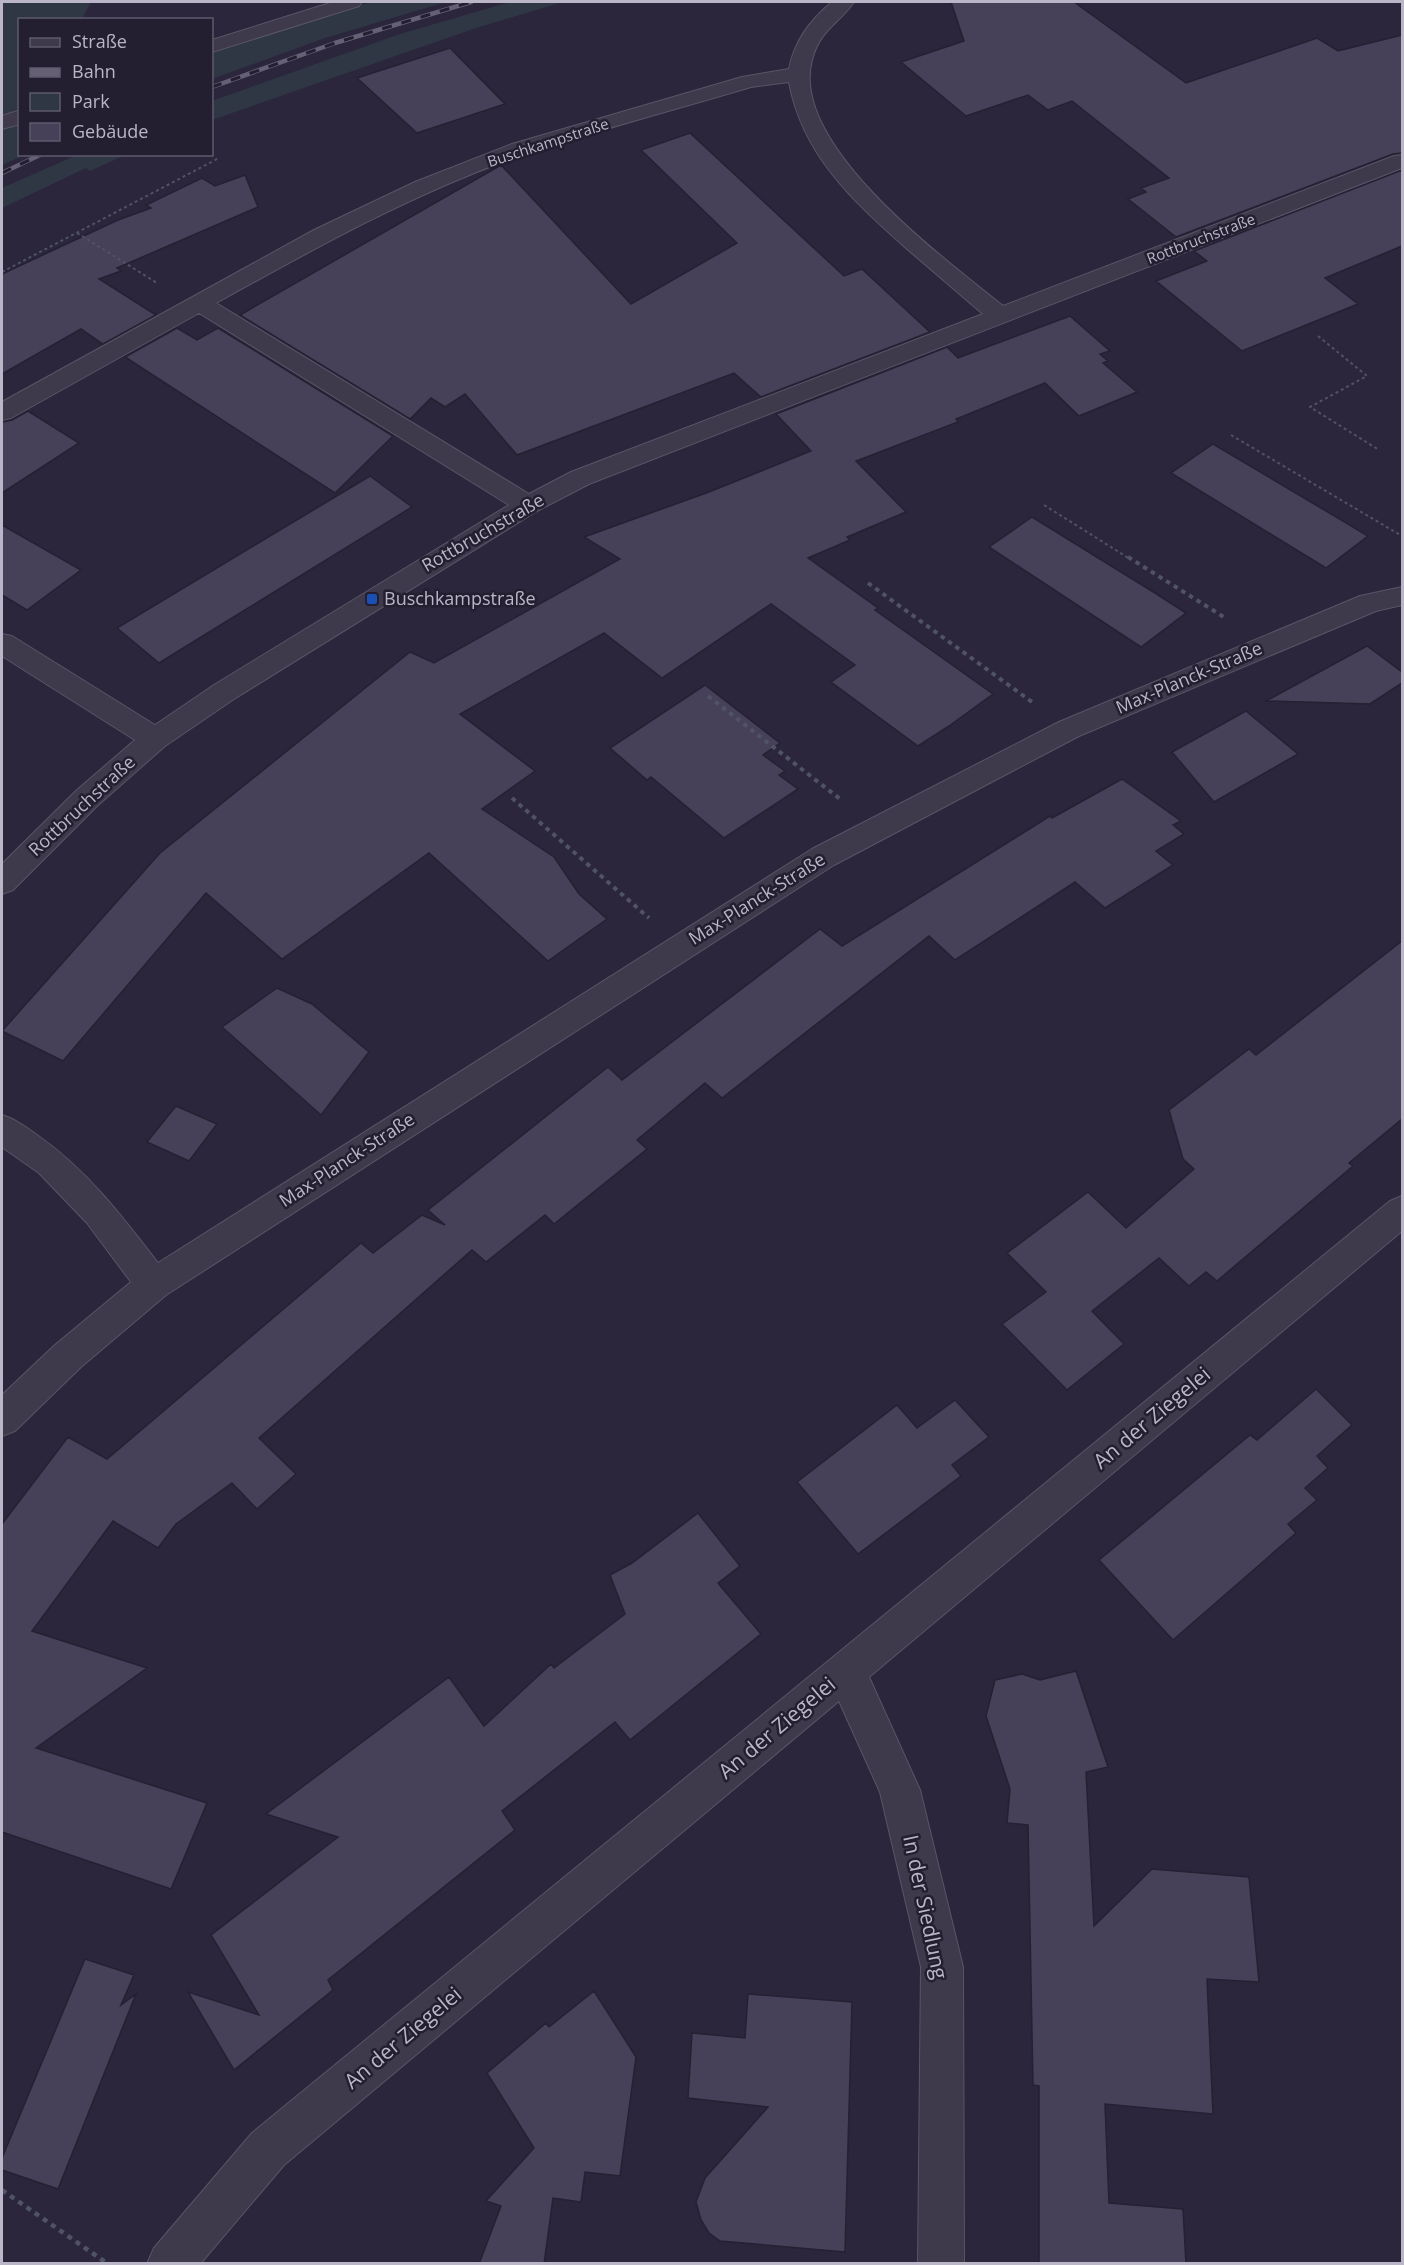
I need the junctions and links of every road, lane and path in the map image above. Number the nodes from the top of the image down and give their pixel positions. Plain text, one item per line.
1 (352, 2) edge
2 (844, 2) edge
3 (213, 46) edge
4 (798, 74) junction
5 (18, 117) edge
6 (2, 123) edge
7 (219, 158) dead end
8 (1402, 161) edge
9 (76, 233) junction
10 (2, 272) edge
11 (198, 302) junction
12 (999, 316) junction
13 (1318, 336) dead end
14 (2, 412) edge
15 (1231, 435) dead end
16 (1379, 450) dead end
17 (528, 505) junction
18 (1044, 505) dead end
19 (1402, 536) edge
20 (868, 583) dead end
21 (1402, 596) edge
22 (2, 643) edge
23 (1268, 645) junction
24 (708, 696) dead end
25 (1069, 729) junction
26 (155, 739) junction
27 (512, 798) dead end
28 (877, 827) junction
29 (2, 882) edge
30 (682, 946) junction
31 (2, 1129) edge
32 (1402, 1211) edge
33 (154, 1284) junction
34 (2, 1419) edge
35 (846, 1671) junction
36 (2, 2190) edge
37 (108, 2264) edge
38 (170, 2264) edge
39 (941, 2264) edge

1 - 3 street
2 - 4 street
4 - 11 street, Buschkampstraße
4 - 12 street
5 - 6 street
7 - 9 path
8 - 12 street, Rottbruchstraße
9 - 10 path
9 - 11 path
11 - 14 street, Buschkampstraße
11 - 17 street
12 - 17 street, Rottbruchstraße
13 - 16 path
15 - 19 path
17 - 26 street, Rottbruchstraße
18 - 23 path
20 - 25 path
21 - 23 street, Max-Planck-Straße
22 - 26 street
23 - 25 street, Max-Planck-Straße
24 - 28 path
25 - 28 street, Max-Planck-Straße
26 - 29 street, Rottbruchstraße
27 - 30 path
28 - 30 street, Max-Planck-Straße
30 - 33 street, Max-Planck-Straße
31 - 33 street
32 - 35 street, An der Ziegelei
33 - 34 street, Max-Planck-Straße
35 - 38 street, An der Ziegelei
35 - 39 street, In der Siedlung
36 - 37 path

